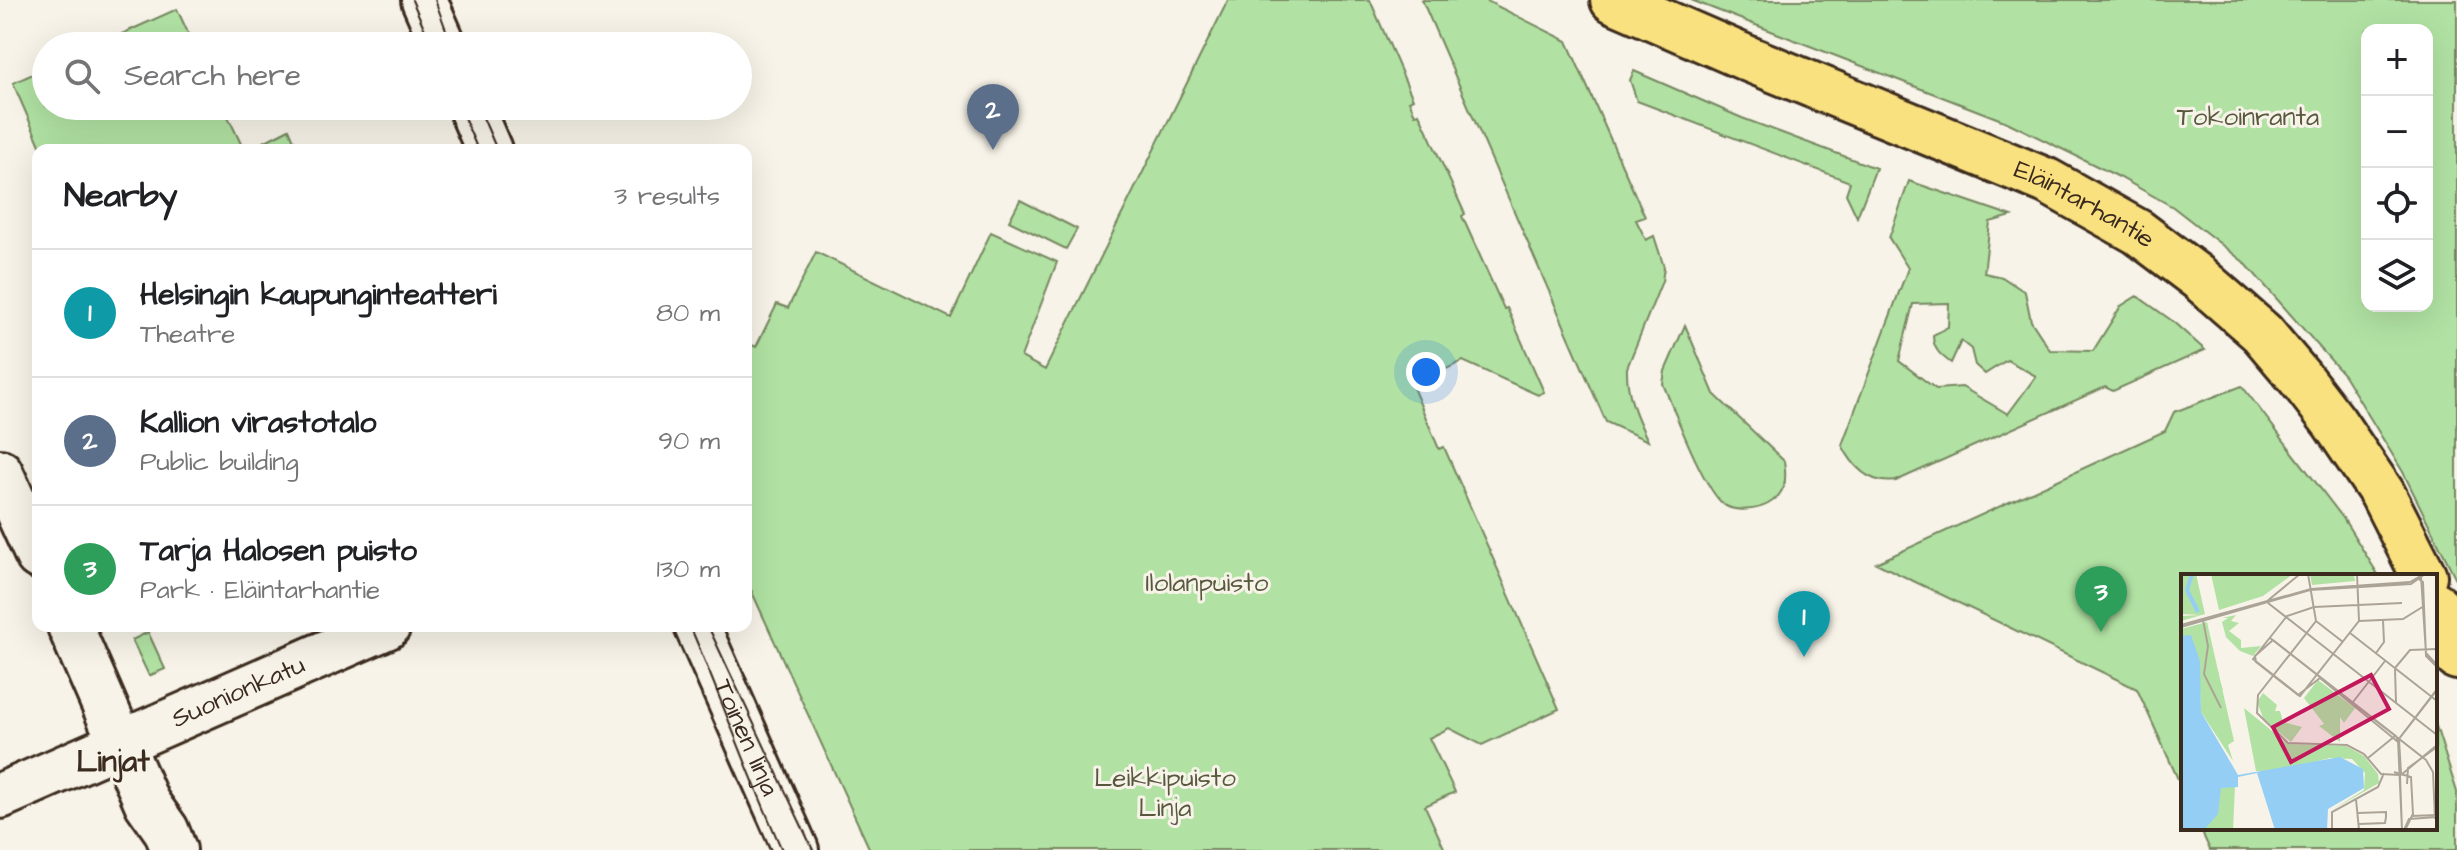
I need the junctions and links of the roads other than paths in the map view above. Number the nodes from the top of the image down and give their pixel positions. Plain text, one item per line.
1 (424, 0) edge
2 (1613, 0) edge
3 (438, 32) edge
4 (476, 120) edge
5 (486, 144) edge
6 (0, 472) edge
7 (32, 543) edge
8 (2423, 574) edge
9 (2437, 609) edge
10 (73, 632) edge
11 (374, 632) edge
12 (700, 632) edge
13 (2457, 657) edge
14 (121, 741) junction
15 (0, 796) edge
16 (174, 850) edge
17 (796, 850) edge

1 - 3 street
2 - 8 main road, Eläintarhantie
4 - 5 street
6 - 7 street
9 - 13 main road
10 - 14 street
11 - 14 street, Suonionkatu
12 - 17 street, Toinen linja
14 - 15 street, Suonionkatu
14 - 16 street

